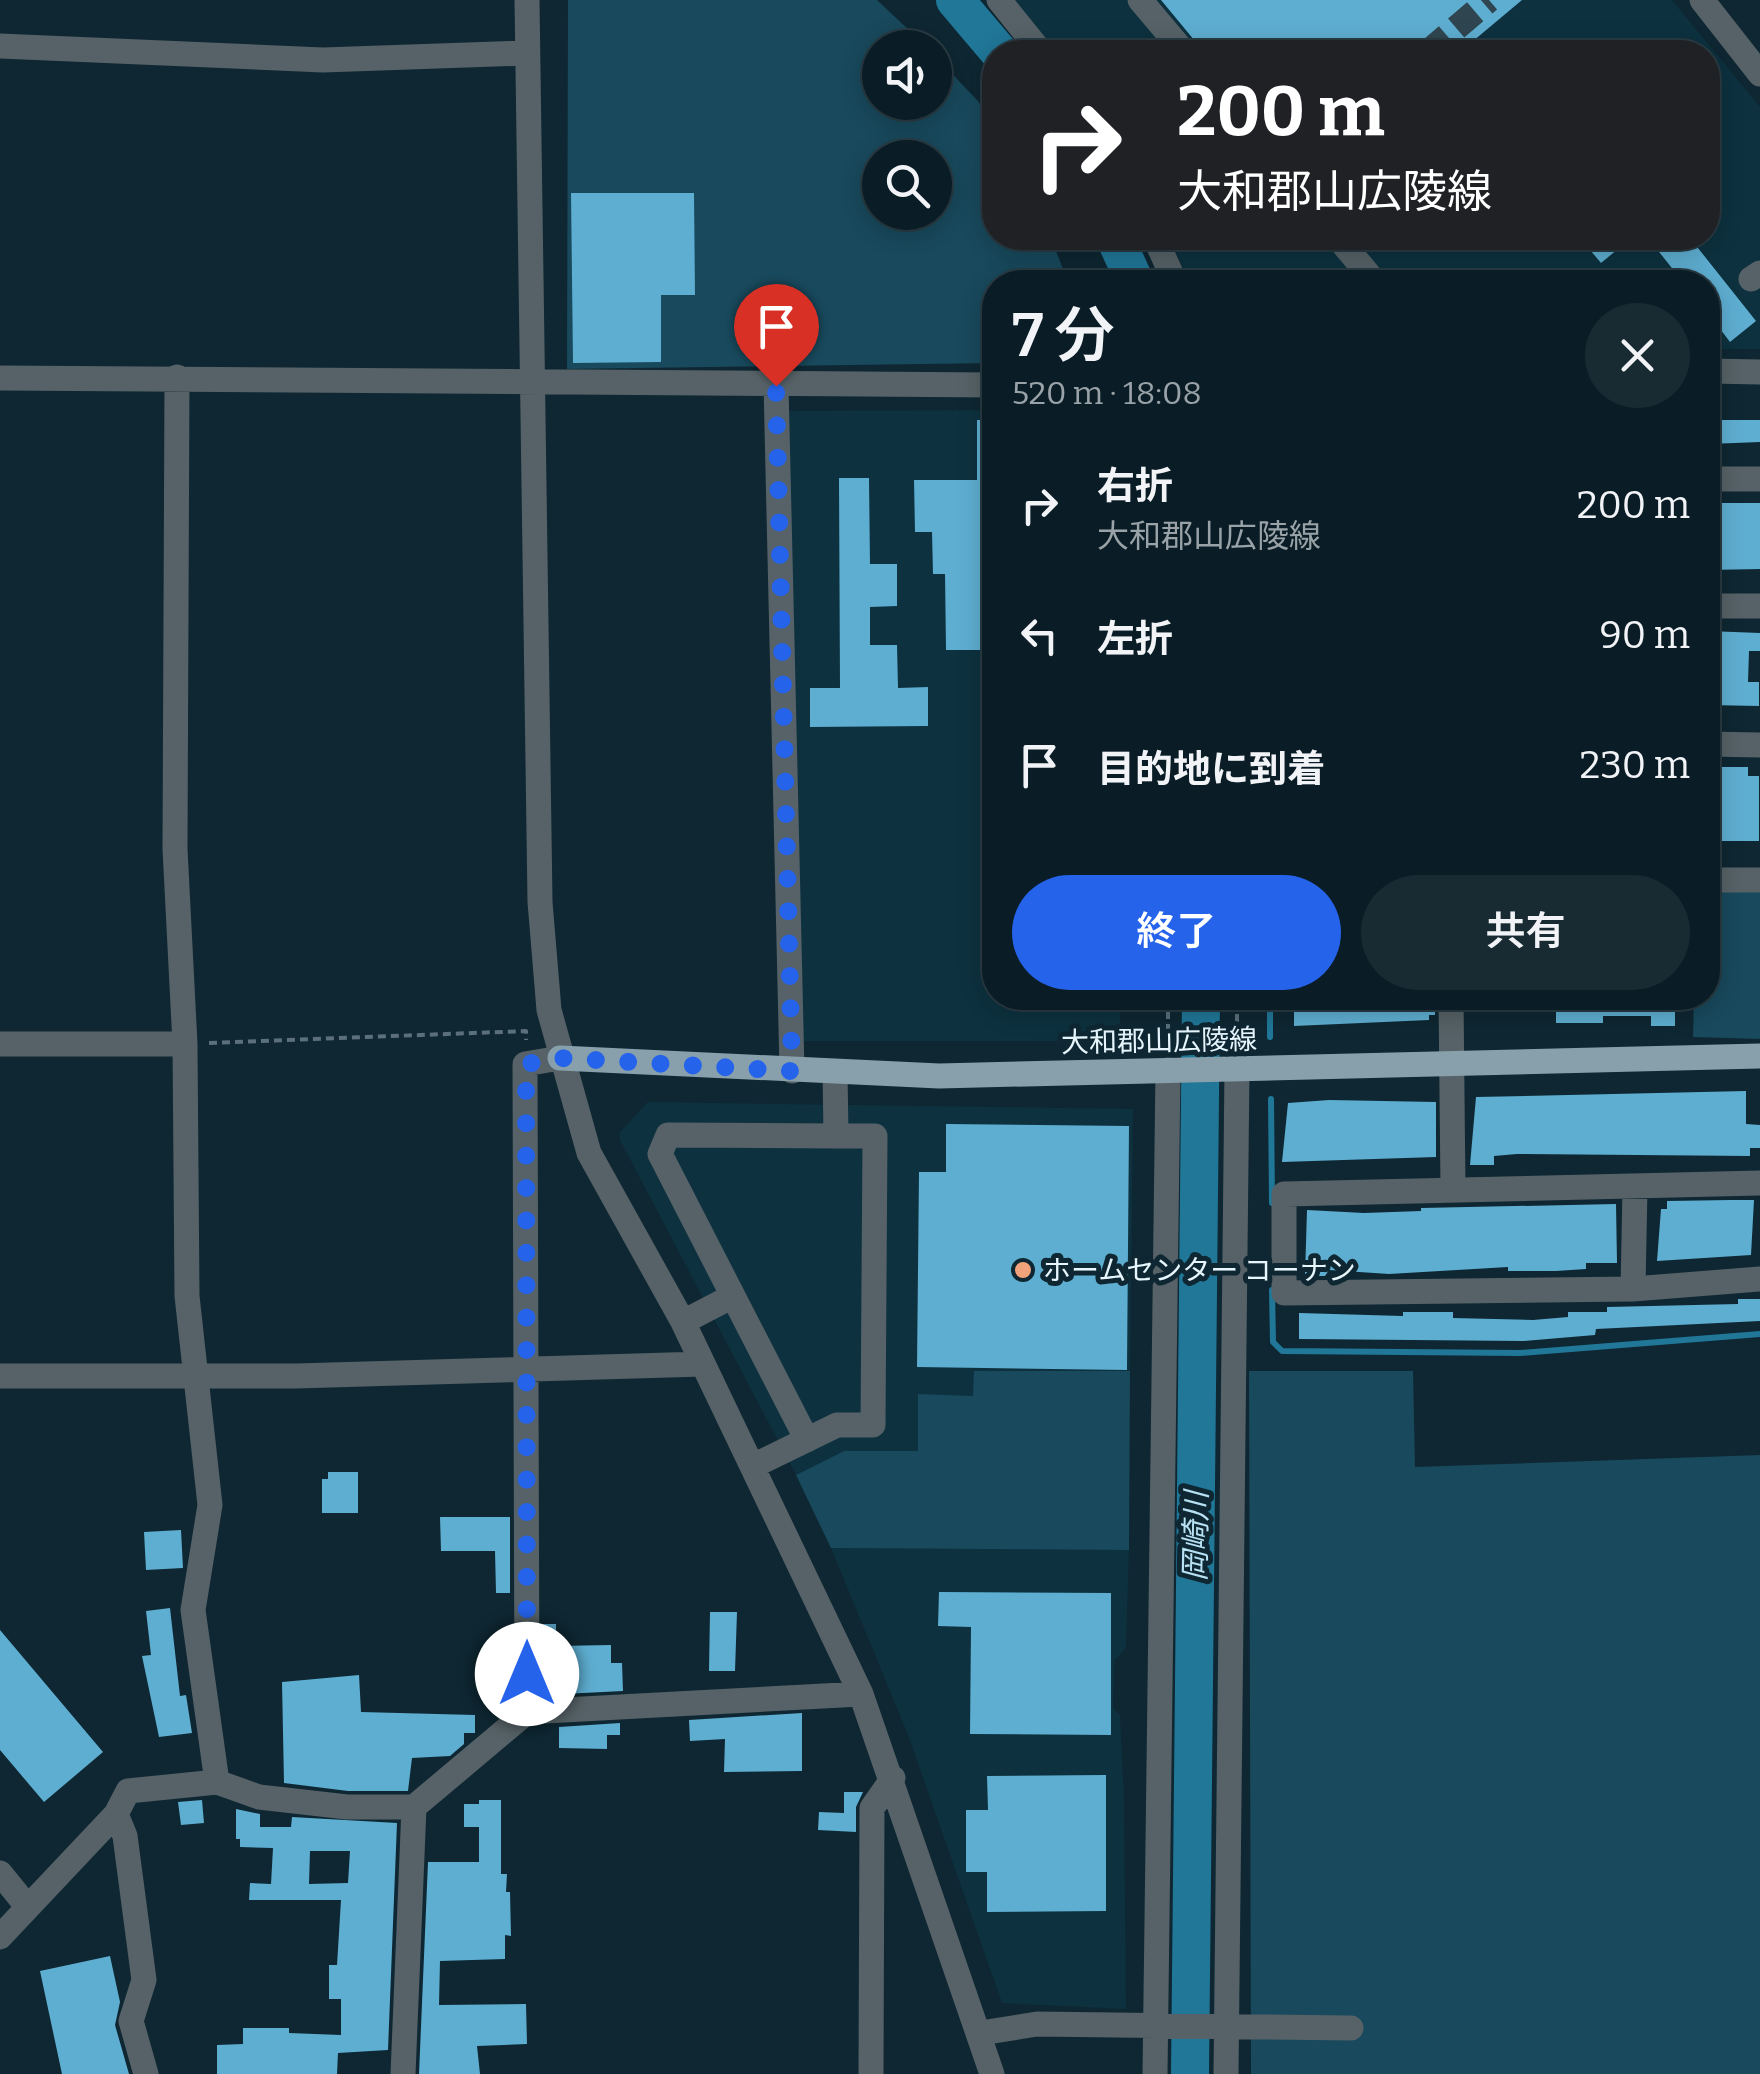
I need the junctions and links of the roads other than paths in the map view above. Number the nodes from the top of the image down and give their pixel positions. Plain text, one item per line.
1 (527, 0) edge
2 (999, 0) edge
3 (1140, 0) edge
4 (1702, 0) edge
5 (1032, 40) edge
6 (1174, 40) edge
7 (0, 46) edge
8 (1751, 46) edge
9 (526, 53) junction
10 (1760, 74) edge
11 (1348, 250) edge
12 (1365, 270) edge
13 (1720, 372) edge
14 (1760, 372) edge
15 (177, 377) junction
16 (0, 378) edge
17 (533, 384) junction
18 (776, 386) junction
19 (982, 386) edge
20 (1720, 479) edge
21 (1760, 480) edge
22 (1720, 606) edge
23 (1760, 606) edge
24 (1720, 744) edge
25 (1760, 745) edge
26 (1720, 880) edge
27 (1760, 880) edge
28 (1451, 1010) edge
29 (0, 1044) edge
30 (185, 1044) junction
31 (1760, 1056) edge
32 (560, 1058) junction
33 (1453, 1064) junction
34 (1237, 1069) junction
35 (1168, 1070) junction
36 (792, 1071) junction
37 (835, 1072) junction
38 (836, 1136) junction
39 (1760, 1184) edge
40 (1636, 1188) junction
41 (1454, 1189) junction
42 (1760, 1280) edge
43 (1633, 1289) junction
44 (733, 1296) junction
45 (683, 1322) junction
46 (703, 1364) junction
47 (525, 1366) junction
48 (197, 1374) junction
49 (0, 1376) edge
50 (808, 1440) junction
51 (752, 1466) junction
52 (860, 1694) junction
53 (527, 1712) junction
54 (893, 1778) junction
55 (216, 1782) junction
56 (414, 1806) junction
57 (116, 1814) junction
58 (0, 1873) edge
59 (26, 1905) junction
60 (0, 1937) edge
61 (1154, 2025) junction
62 (1228, 2027) junction
63 (1351, 2028) dead end
64 (981, 2032) junction
65 (146, 2074) edge
66 (404, 2074) edge
67 (872, 2074) edge
68 (992, 2074) edge
69 (1155, 2074) edge
70 (1226, 2074) edge

1 - 9 street
2 - 5 street
3 - 6 street
4 - 8 street
7 - 9 street
8 - 10 street
9 - 17 street
11 - 12 street
13 - 14 street
15 - 16 street
15 - 17 street
15 - 30 street
17 - 18 street
17 - 32 street
18 - 19 street
18 - 36 street
20 - 21 street
22 - 23 street
24 - 25 street
26 - 27 street
28 - 33 street
29 - 30 street
30 - 48 street
31 - 33 main road, 大和郡山広陵線
32 - 36 main road, 大和郡山広陵線
32 - 45 street
32 - 47 street
33 - 34 main road, 大和郡山広陵線
33 - 41 street
34 - 35 main road, 大和郡山広陵線
34 - 62 street
35 - 37 main road, 大和郡山広陵線
35 - 61 street
36 - 37 main road, 大和郡山広陵線
37 - 38 street
38 - 44 street
38 - 50 street
39 - 40 street
40 - 41 street
40 - 43 street
41 - 43 street
42 - 43 street
44 - 45 street
44 - 50 street
45 - 46 street
46 - 47 street
46 - 51 street
47 - 48 street
47 - 53 street
48 - 49 street
48 - 55 street
50 - 51 street
51 - 52 street
52 - 53 street
52 - 54 street
53 - 56 street
54 - 64 street
54 - 67 street
55 - 56 street
55 - 57 street
56 - 66 street
57 - 59 street
57 - 65 street
58 - 59 street
59 - 60 street
61 - 62 street
61 - 64 street
61 - 69 street
62 - 63 street
62 - 70 street
64 - 68 street

